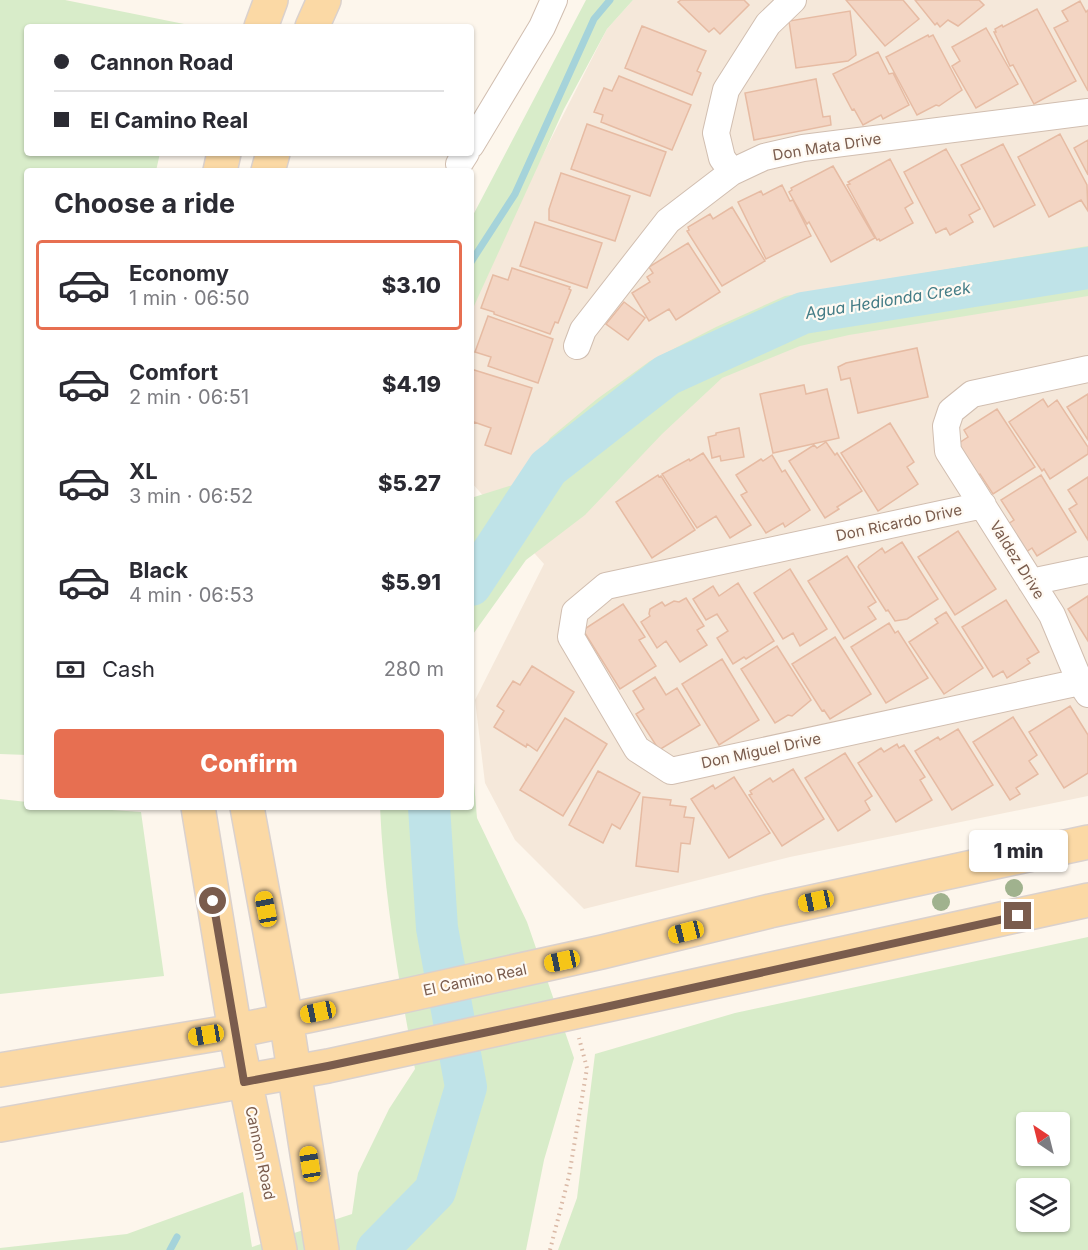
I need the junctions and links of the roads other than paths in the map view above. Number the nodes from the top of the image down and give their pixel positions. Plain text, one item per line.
1 (271, 0) edge
2 (324, 0) edge
3 (554, 0) edge
4 (793, 0) edge
5 (262, 24) edge
6 (313, 24) edge
7 (1088, 112) edge
8 (474, 139) edge
9 (732, 172) junction
10 (577, 346) dead end
11 (1088, 369) edge
12 (983, 505) junction
13 (1088, 570) edge
14 (1031, 582) junction
15 (606, 586) joint
16 (1052, 615) joint
17 (1084, 688) edge
18 (198, 810) edge
19 (248, 810) edge
20 (1088, 842) edge
21 (1088, 900) edge
22 (286, 1019) junction
23 (235, 1031) junction
24 (0, 1070) edge
25 (295, 1073) junction
26 (244, 1082) junction
27 (0, 1125) edge
28 (321, 1237) edge
29 (279, 1244) edge

1 - 5 main road
2 - 6 main road
3 - 8 street
4 - 9 street
7 - 9 street, Don Mata Drive
9 - 10 street, Don Mata Drive
11 - 12 street, Don Ricardo Drive
12 - 14 street, Valdez Drive
12 - 15 street, Don Ricardo Drive
13 - 14 street
14 - 16 street, Valdez Drive
15 - 17 street, Don Miguel Drive
16 - 17 street, Don Miguel Drive
18 - 23 main road, Cannon Road
19 - 22 main road
20 - 22 main road, El Camino Real
21 - 25 main road
22 - 23 main road, El Camino Real
22 - 25 main road
23 - 24 main road, El Camino Real
23 - 26 main road, Cannon Road
25 - 26 main road
25 - 28 main road
26 - 27 main road
26 - 29 main road, Cannon Road

